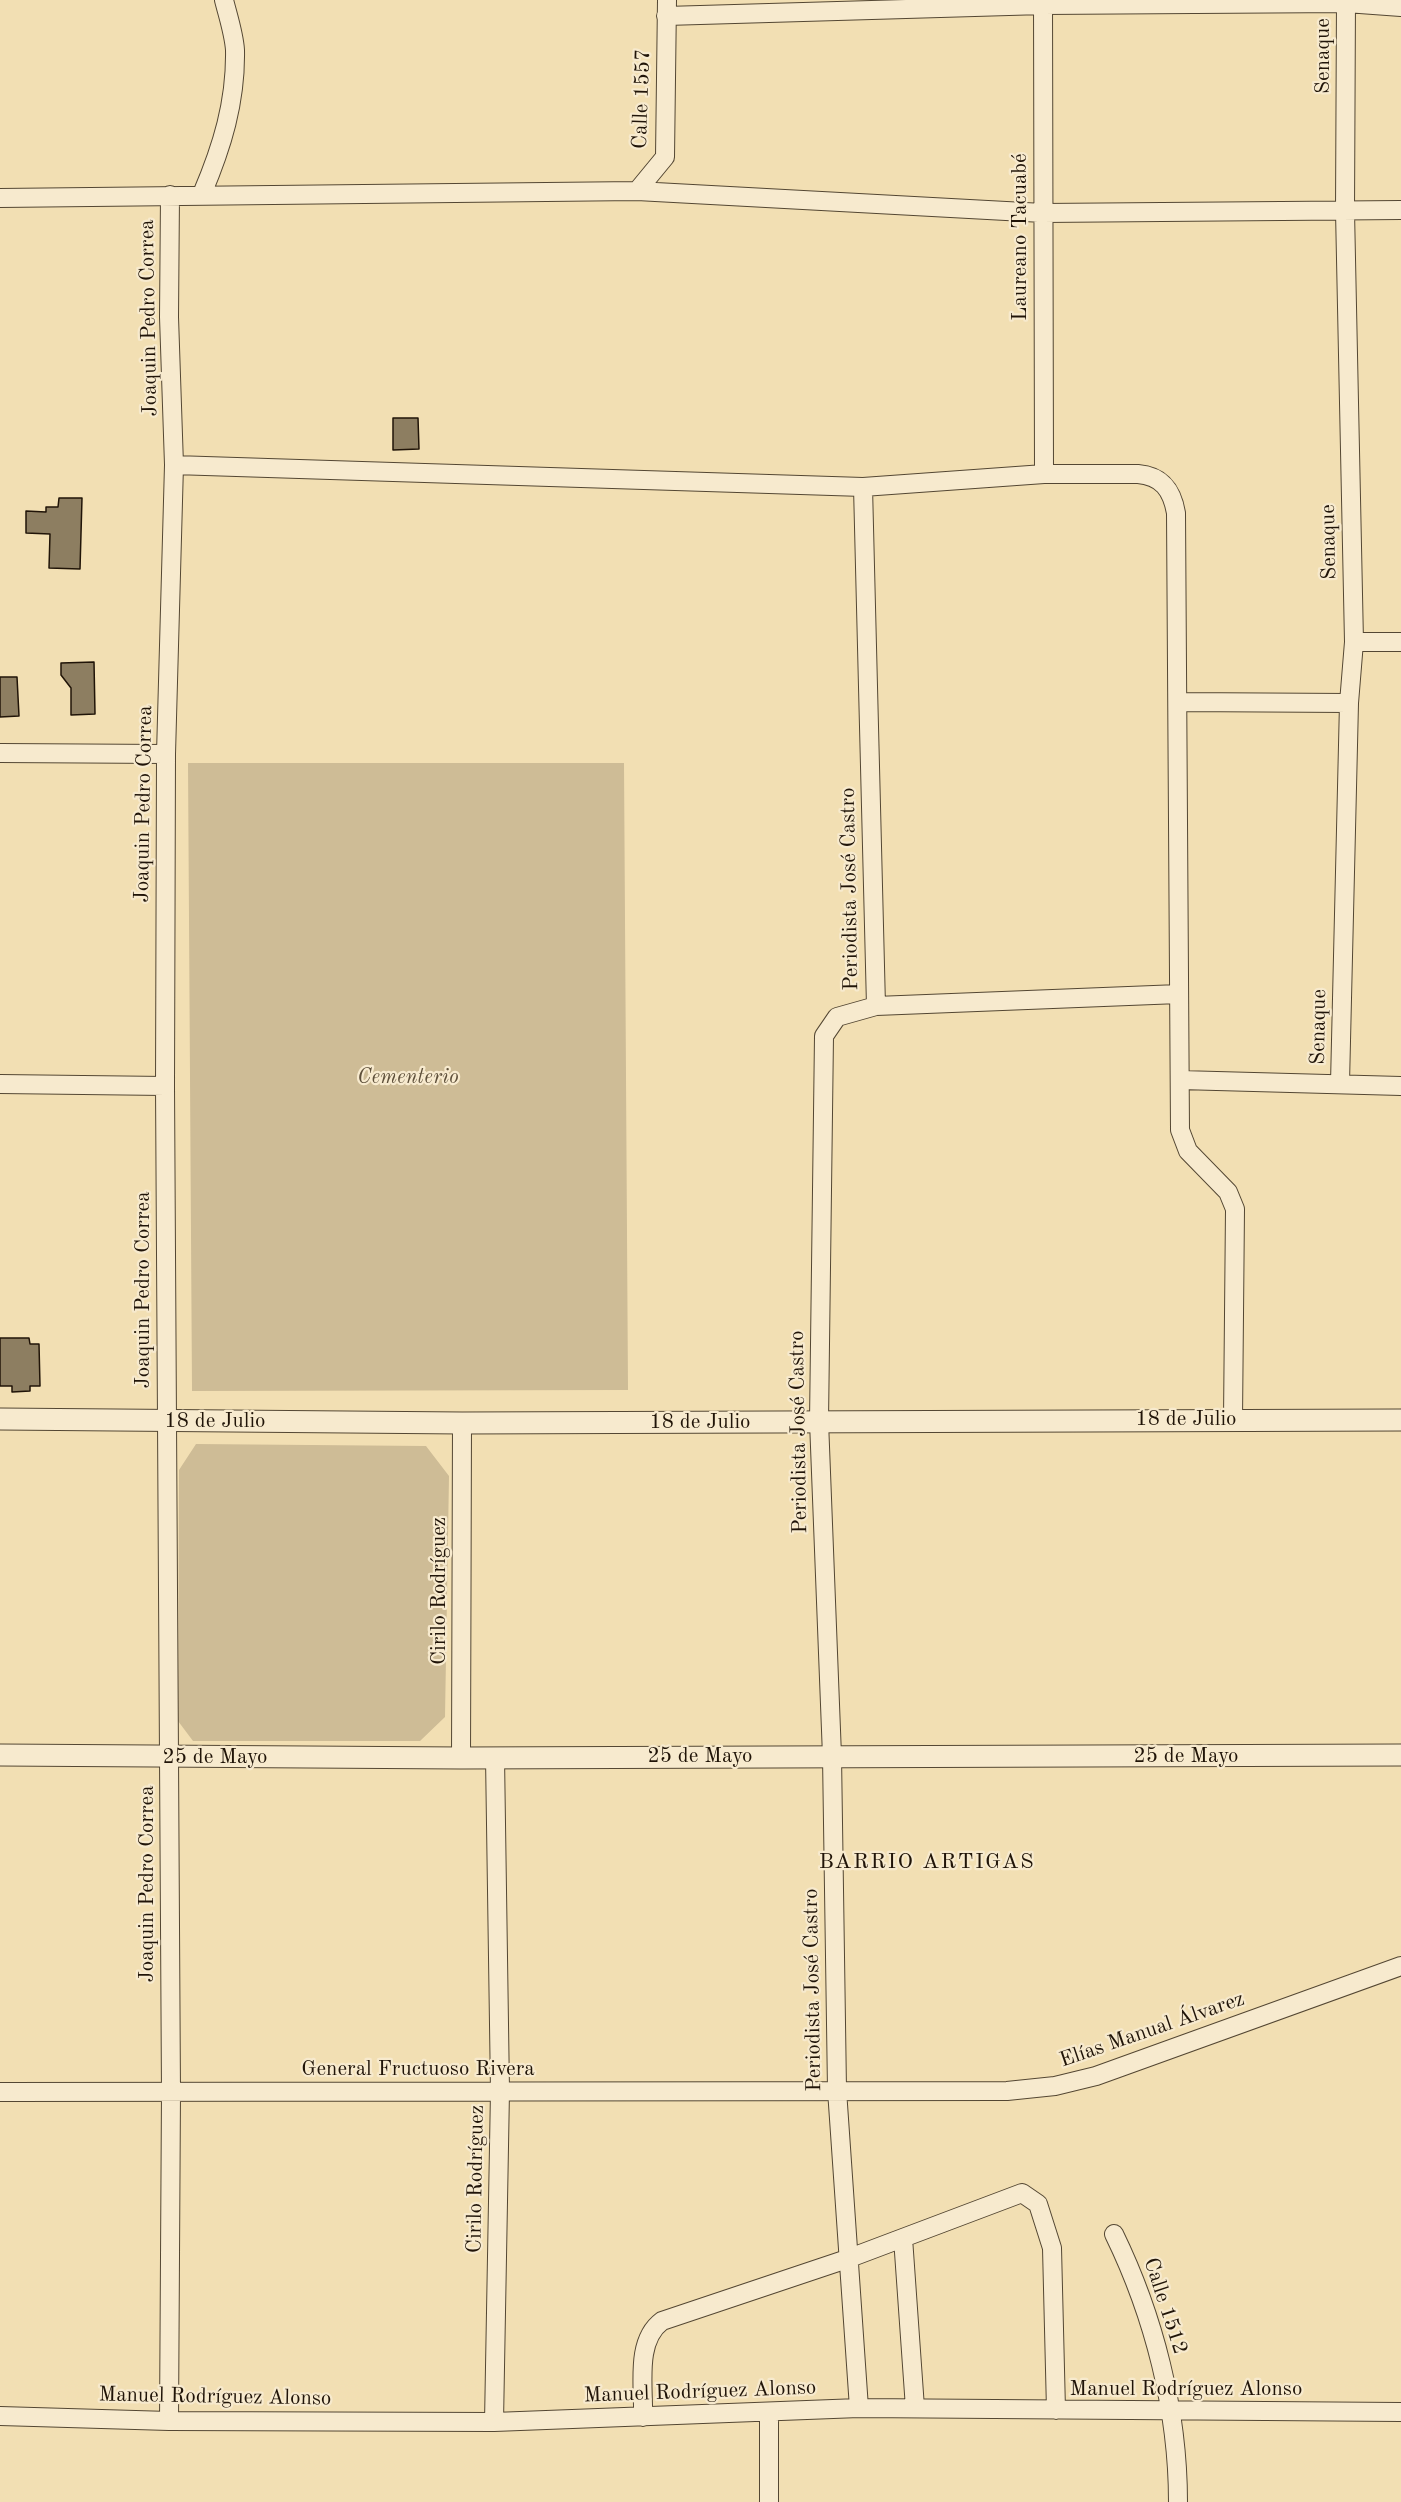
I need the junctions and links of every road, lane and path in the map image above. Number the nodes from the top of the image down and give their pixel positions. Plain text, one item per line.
1 (224, 0) edge
2 (1346, 1) edge
3 (1043, 2) edge
4 (1401, 7) edge
5 (667, 8) edge
6 (638, 191) junction
7 (202, 194) junction
8 (170, 195) junction
9 (0, 198) edge
10 (1401, 210) edge
11 (1345, 211) junction
12 (1043, 213) junction
13 (174, 465) junction
14 (1044, 474) junction
15 (863, 487) junction
16 (1354, 642) junction
17 (1401, 642) edge
18 (1178, 702) junction
19 (1349, 703) junction
20 (0, 753) edge
21 (166, 754) junction
22 (1179, 994) junction
23 (876, 1006) junction
24 (1180, 1080) junction
25 (1340, 1083) junction
26 (0, 1084) edge
27 (165, 1086) junction
28 (1401, 1086) edge
29 (0, 1419) edge
30 (1233, 1419) junction
31 (1401, 1419) edge
32 (167, 1421) junction
33 (819, 1421) junction
34 (462, 1424) junction
35 (0, 1755) edge
36 (1401, 1755) edge
37 (831, 1756) junction
38 (168, 1757) junction
39 (495, 1757) junction
40 (461, 1758) junction
41 (1401, 1966) edge
42 (837, 2090) junction
43 (500, 2091) junction
44 (0, 2092) edge
45 (171, 2092) junction
46 (1114, 2234) dead end
47 (903, 2238) junction
48 (847, 2259) junction
49 (859, 2408) junction
50 (915, 2408) junction
51 (1056, 2410) junction
52 (1170, 2412) junction
53 (1401, 2412) edge
54 (769, 2413) junction
55 (0, 2416) edge
56 (643, 2417) junction
57 (169, 2421) junction
58 (494, 2421) junction
59 (770, 2502) edge
60 (1178, 2502) edge

1 - 7 street
2 - 3 street
2 - 4 street
2 - 11 street, Senaque
3 - 5 street
3 - 12 street, Laureano Tacuabé
5 - 6 street, Calle 1557
6 - 7 street
6 - 12 street
7 - 8 street
8 - 9 street
8 - 13 street, Joaquin Pedro Correa
10 - 11 street
11 - 12 street
11 - 16 street, Senaque
12 - 14 street, Laureano Tacuabé
13 - 15 street
13 - 21 street, Joaquin Pedro Correa
14 - 15 street
14 - 18 street
15 - 23 street, Periodista José Castro
16 - 17 street
16 - 19 street, Senaque
18 - 19 street
18 - 22 street
19 - 25 street, Senaque
20 - 21 street
21 - 27 street, Joaquin Pedro Correa
22 - 23 street
22 - 24 street
23 - 33 street, Periodista José Castro
24 - 25 street
24 - 30 street
25 - 28 street
26 - 27 street
27 - 32 street, Joaquin Pedro Correa
29 - 32 street, 18 de Julio
30 - 31 street, 18 de Julio
30 - 33 street, 18 de Julio
32 - 34 street, 18 de Julio
32 - 38 street, Joaquin Pedro Correa
33 - 34 street, 18 de Julio
33 - 37 street, Periodista José Castro
34 - 40 street, Cirilo Rodríguez
35 - 38 street, 25 de Mayo
36 - 37 street, 25 de Mayo
37 - 39 street, 25 de Mayo
37 - 42 street, Periodista José Castro
38 - 40 street, 25 de Mayo
38 - 45 street, Joaquin Pedro Correa
39 - 40 street, 25 de Mayo
39 - 43 street, Cirilo Rodríguez
41 - 42 street, Elías Manual Álvarez
42 - 43 street, General Fructuoso Rivera
42 - 48 street, Periodista José Castro
43 - 45 street, General Fructuoso Rivera
43 - 58 street, Cirilo Rodríguez
44 - 45 street, General Fructuoso Rivera
45 - 57 street, Joaquin Pedro Correa
46 - 52 street, Calle 1512
47 - 48 street
47 - 50 street
47 - 51 street
48 - 49 street, Periodista José Castro
48 - 56 street
49 - 50 street, Manuel Rodríguez Alonso
49 - 54 street, Manuel Rodríguez Alonso
50 - 51 street, Manuel Rodríguez Alonso
51 - 52 street, Manuel Rodríguez Alonso
52 - 53 street, Manuel Rodríguez Alonso
52 - 60 street, Calle 1512
54 - 56 street, Manuel Rodríguez Alonso
54 - 59 street
55 - 57 street, Manuel Rodríguez Alonso
56 - 58 street, Manuel Rodríguez Alonso
57 - 58 street, Manuel Rodríguez Alonso

